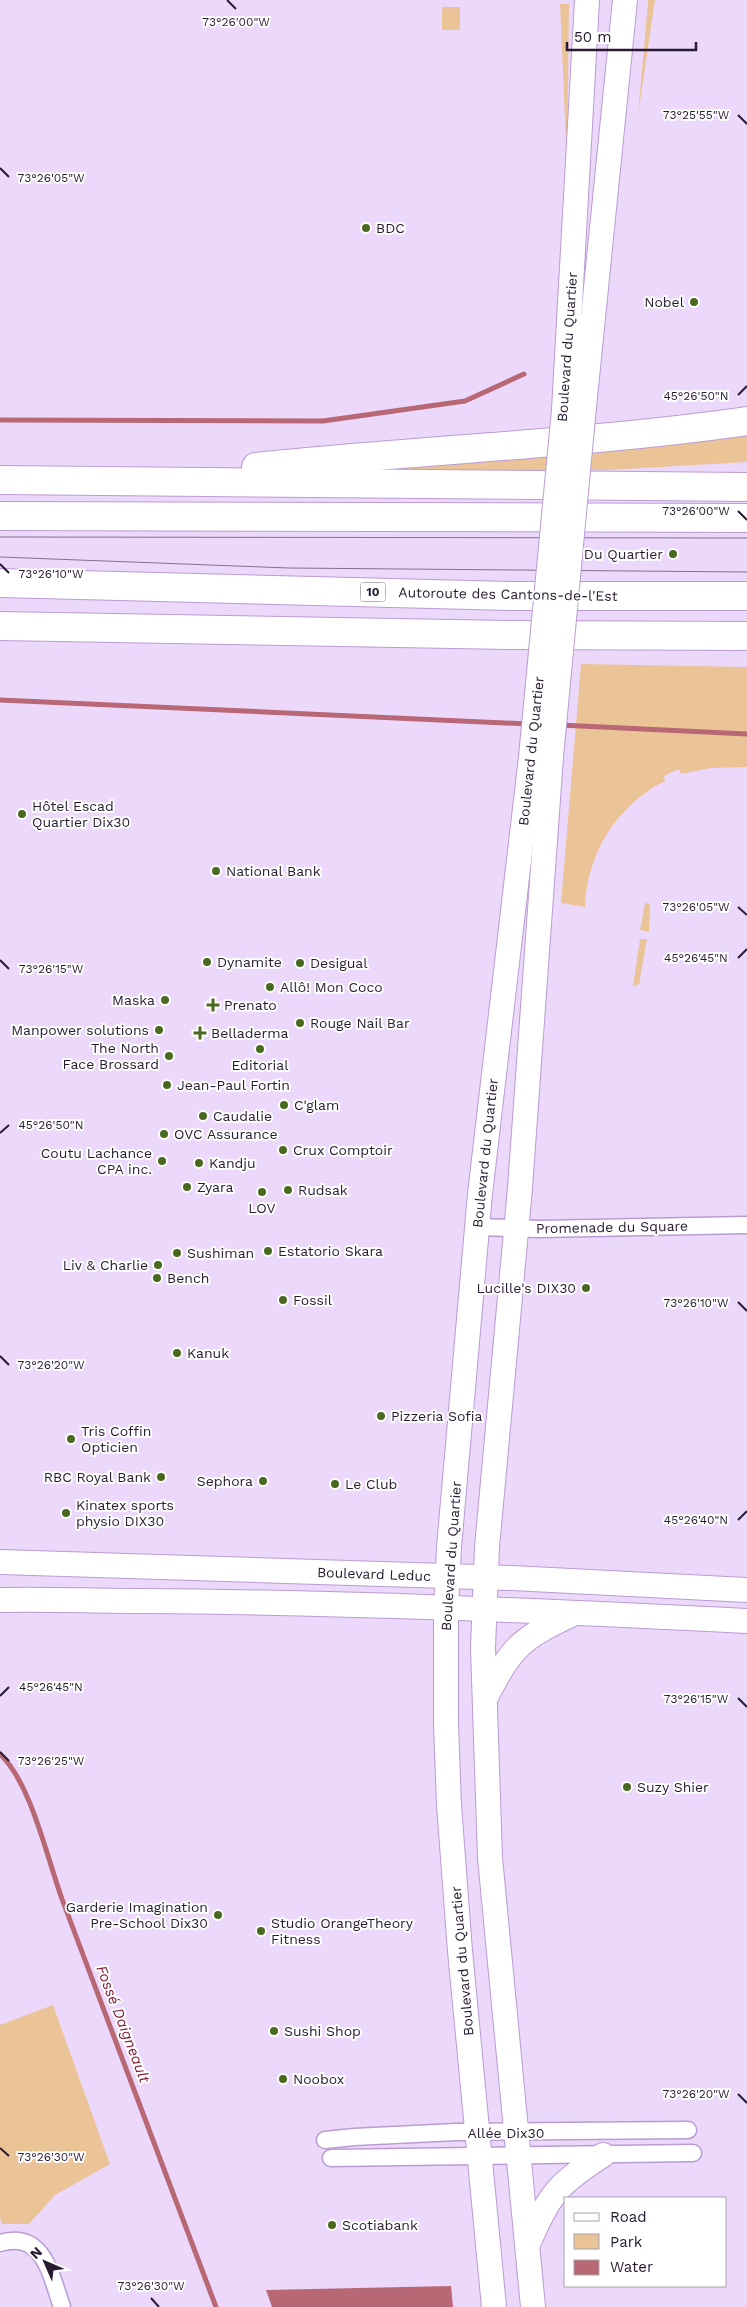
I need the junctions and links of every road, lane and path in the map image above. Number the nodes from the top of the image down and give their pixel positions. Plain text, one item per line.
1 (587, 0) edge
2 (625, 0) edge
3 (574, 409) junction
4 (747, 421) edge
5 (747, 479) edge
6 (0, 480) edge
7 (128, 481) junction
8 (685, 486) junction
9 (747, 487) edge
10 (0, 516) edge
11 (747, 518) edge
12 (0, 583) edge
13 (747, 596) edge
14 (0, 626) edge
15 (747, 636) edge
16 (541, 757) junction
17 (747, 1225) edge
18 (478, 1227) junction
19 (516, 1228) junction
20 (0, 1562) edge
21 (447, 1576) junction
22 (486, 1578) junction
23 (747, 1590) edge
24 (0, 1600) edge
25 (446, 1608) junction
26 (484, 1609) junction
27 (578, 1612) junction
28 (747, 1621) edge
29 (484, 1700) junction
30 (688, 2130) dead end
31 (478, 2132) junction
32 (516, 2133) junction
33 (325, 2140) dead end
34 (693, 2153) dead end
35 (602, 2155) junction
36 (480, 2156) junction
37 (518, 2156) junction
38 (331, 2158) dead end
39 (0, 2243) edge
40 (528, 2246) junction
41 (62, 2307) edge
42 (494, 2307) edge
43 (533, 2307) edge

1 - 3 main road, Boulevard du Quartier
2 - 3 main road, Boulevard du Quartier
3 - 16 main road, Boulevard du Quartier, bridge
4 - 7 highway
5 - 8 highway
6 - 7 highway
7 - 8 highway
8 - 9 highway
10 - 11 highway
12 - 13 highway, Autoroute des Cantons-de-l'Est / 10
14 - 15 highway
16 - 18 main road, Boulevard du Quartier
16 - 19 main road, Boulevard du Quartier
17 - 19 street, Promenade du Square
18 - 19 street, Promenade du Square
18 - 21 main road, Boulevard du Quartier
19 - 22 main road, Boulevard du Quartier
20 - 21 main road, Boulevard Leduc
21 - 22 main road, Boulevard Leduc
21 - 25 main road, Boulevard du Quartier
22 - 23 main road, Boulevard Leduc
22 - 26 main road, Boulevard du Quartier
24 - 25 main road
25 - 26 main road
25 - 31 main road, Boulevard du Quartier
26 - 27 main road
26 - 29 main road, Boulevard du Quartier
27 - 28 main road
27 - 29 main road
29 - 32 main road, Boulevard du Quartier
30 - 32 street, Allée Dix30
31 - 32 street, Allée Dix30
31 - 33 street, Allée Dix30
31 - 36 main road, Boulevard du Quartier
32 - 37 main road, Boulevard du Quartier
34 - 35 street, Allée Dix30
35 - 37 street, Allée Dix30
35 - 40 main road
36 - 37 street, Allée Dix30
36 - 38 street, Allée Dix30
36 - 42 main road, Boulevard du Quartier
37 - 40 main road, Boulevard du Quartier
39 - 41 street
40 - 43 main road, Boulevard du Quartier

